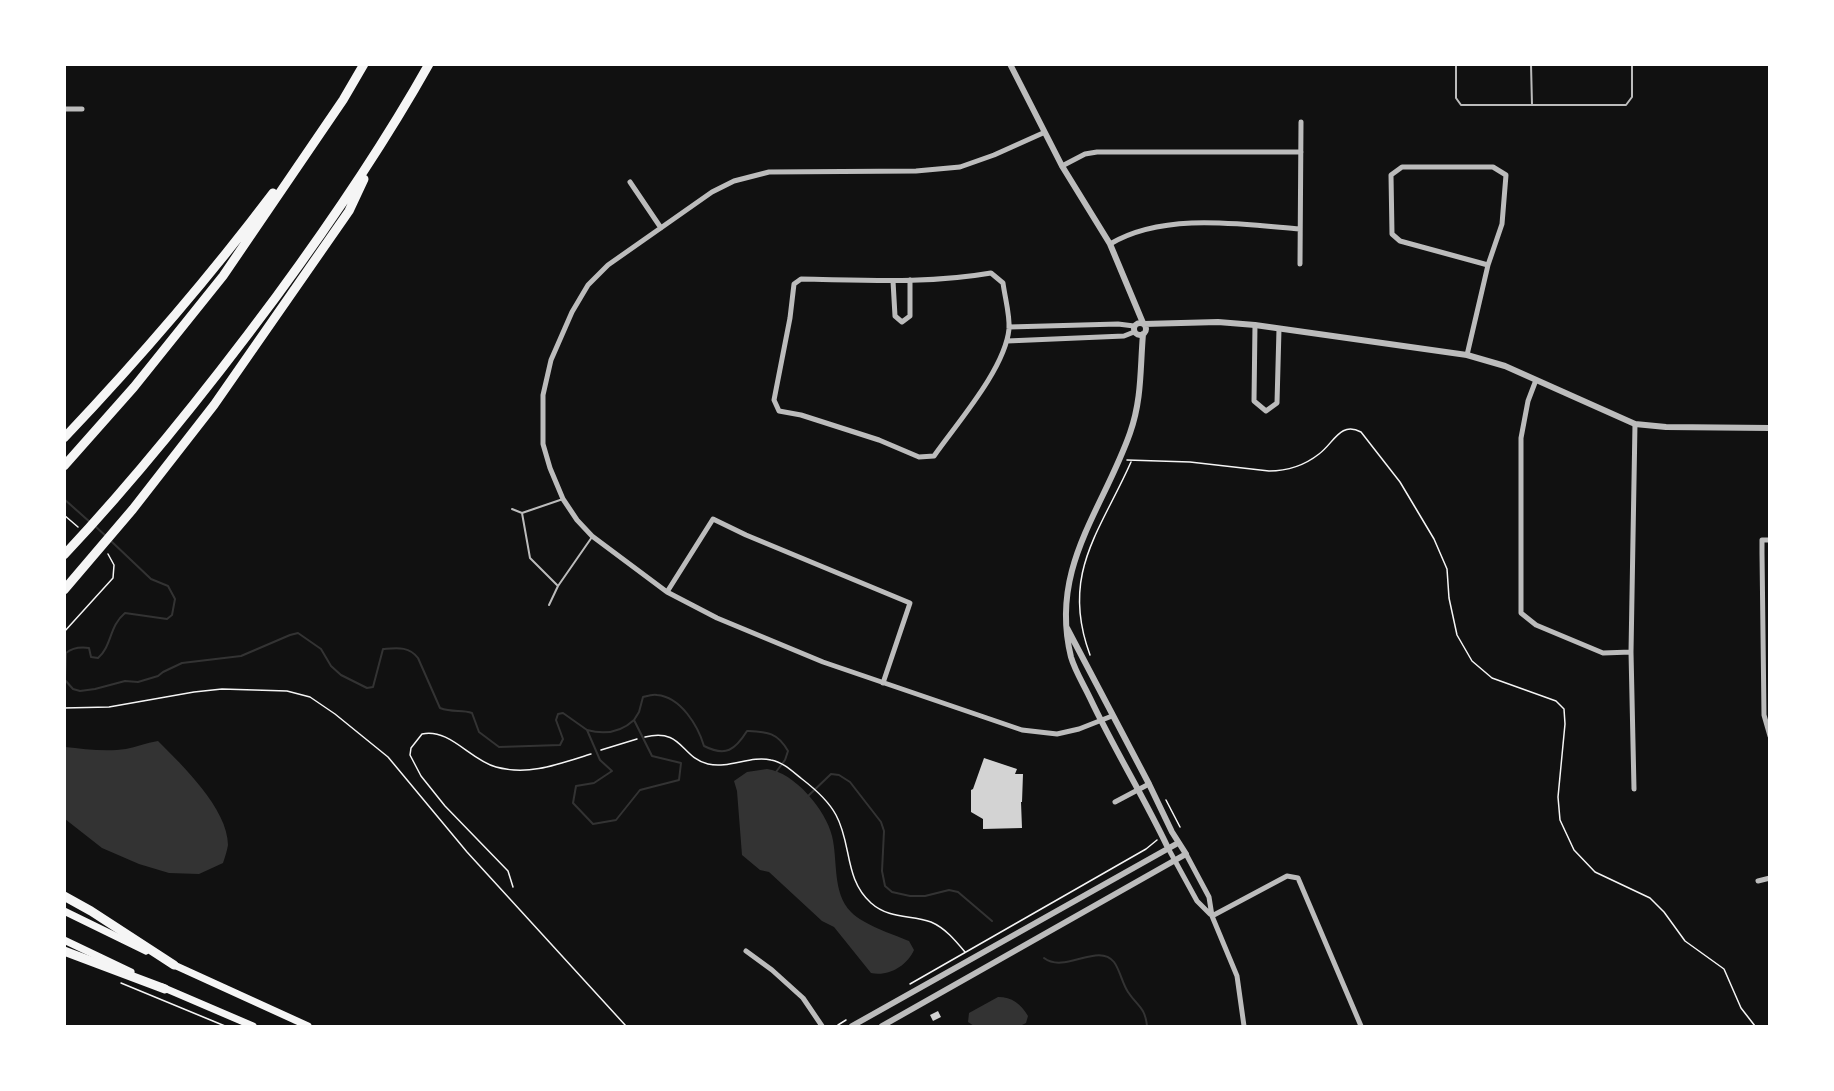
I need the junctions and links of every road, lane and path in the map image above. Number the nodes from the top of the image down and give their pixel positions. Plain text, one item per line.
1 (364, 64) edge
2 (429, 64) edge
3 (1010, 64) edge
4 (1456, 64) edge
5 (1531, 64) edge
6 (1632, 64) edge
7 (1532, 105) junction
8 (64, 109) edge
9 (82, 109) dead end
10 (336, 110) junction
11 (1300, 122) dead end
12 (1044, 133) junction
13 (1301, 152) junction
14 (377, 153) junction
15 (1062, 166) junction
16 (630, 182) dead end
17 (661, 228) junction
18 (1300, 229) junction
19 (1110, 244) junction
20 (1300, 264) dead end
21 (1488, 265) junction
22 (910, 280) junction
23 (893, 281) junction
24 (1255, 325) junction
25 (1009, 327) junction
26 (1140, 329) junction
27 (1279, 329) junction
28 (1007, 341) junction
29 (1467, 355) junction
30 (1536, 380) junction
31 (1635, 424) junction
32 (1770, 428) edge
33 (64, 438) edge
34 (1120, 458) junction
35 (1132, 462) junction
36 (66, 464) edge
37 (563, 500) junction
38 (512, 509) dead end
39 (522, 513) junction
40 (64, 515) edge
41 (82, 531) dead end
42 (592, 536) junction
43 (1770, 540) edge
44 (67, 552) edge
45 (1762, 553) junction
46 (1770, 553) edge
47 (108, 554) dead end
48 (558, 586) junction
49 (64, 590) edge
50 (667, 592) junction
51 (549, 605) dead end
52 (1067, 628) junction
53 (64, 632) edge
54 (1631, 652) junction
55 (1093, 662) dead end
56 (884, 683) junction
57 (64, 708) edge
58 (1112, 716) junction
59 (1100, 720) junction
60 (1770, 736) edge
61 (645, 737) dead end
62 (637, 739) dead end
63 (601, 750) dead end
64 (591, 754) dead end
65 (1149, 784) junction
66 (1634, 789) dead end
67 (1139, 790) junction
68 (1166, 801) dead end
69 (1115, 802) dead end
70 (1180, 827) dead end
71 (1157, 840) dead end
72 (1178, 843) junction
73 (1168, 848) junction
74 (1186, 854) junction
75 (1174, 860) junction
76 (1770, 878) edge
77 (1758, 881) dead end
78 (513, 887) dead end
79 (64, 896) edge
80 (64, 911) edge
81 (1212, 916) junction
82 (64, 940) edge
83 (64, 951) edge
84 (746, 951) dead end
85 (965, 952) junction
86 (174, 965) junction
87 (121, 983) dead end
88 (904, 988) dead end
89 (165, 989) junction
90 (916, 990) junction
91 (924, 1003) junction
92 (852, 1017) dead end
93 (838, 1025) dead end
94 (225, 1026) edge
95 (254, 1026) edge
96 (308, 1026) edge
97 (626, 1026) edge
98 (822, 1026) edge
99 (852, 1026) edge
100 (882, 1026) edge
101 (1244, 1026) edge
102 (1361, 1026) edge
103 (1755, 1026) edge

1 - 10 highway
2 - 14 highway
3 - 12 street
4 - 7 lane
5 - 7 lane
6 - 7 lane
8 - 9 street
10 - 33 highway
10 - 36 highway
11 - 13 street
12 - 15 street
12 - 17 street
13 - 15 street
13 - 18 street
14 - 44 highway
14 - 49 highway
15 - 19 street
16 - 17 street
17 - 37 street
18 - 19 street
18 - 20 street
19 - 26 street
21 - 21 street
21 - 29 street
22 - 23 street
22 - 23 street
22 - 25 street
23 - 28 street
24 - 26 street
24 - 27 street
24 - 27 street
25 - 26 street
25 - 28 street
26 - 28 street
26 - 34 street
27 - 29 street
29 - 30 street
30 - 31 street
30 - 54 street
31 - 32 street
31 - 54 street
34 - 35 path
34 - 52 street
35 - 55 path
35 - 103 path
37 - 39 lane
37 - 42 street
38 - 39 lane
39 - 48 lane
40 - 41 path
42 - 48 lane
42 - 50 street
43 - 45 street
45 - 46 street
45 - 60 street
47 - 53 path
48 - 51 lane
50 - 56 street
50 - 56 street
52 - 58 street
52 - 59 street
54 - 66 street
56 - 59 street
57 - 97 path
58 - 59 street
58 - 65 street
59 - 67 street
61 - 85 path
62 - 63 path
64 - 78 path
65 - 67 street
65 - 72 street
67 - 69 street
67 - 73 street
68 - 70 path
71 - 85 path
72 - 73 street
72 - 74 street
73 - 75 street
73 - 90 street
74 - 75 street
74 - 81 street
75 - 81 street
75 - 91 street
76 - 77 street
79 - 86 highway
80 - 86 main road
81 - 101 street
81 - 102 street
82 - 89 main road
83 - 89 highway
84 - 98 street
85 - 88 path
86 - 96 main road
87 - 94 path
89 - 95 main road
90 - 91 street
90 - 99 street
91 - 100 street
92 - 93 path

